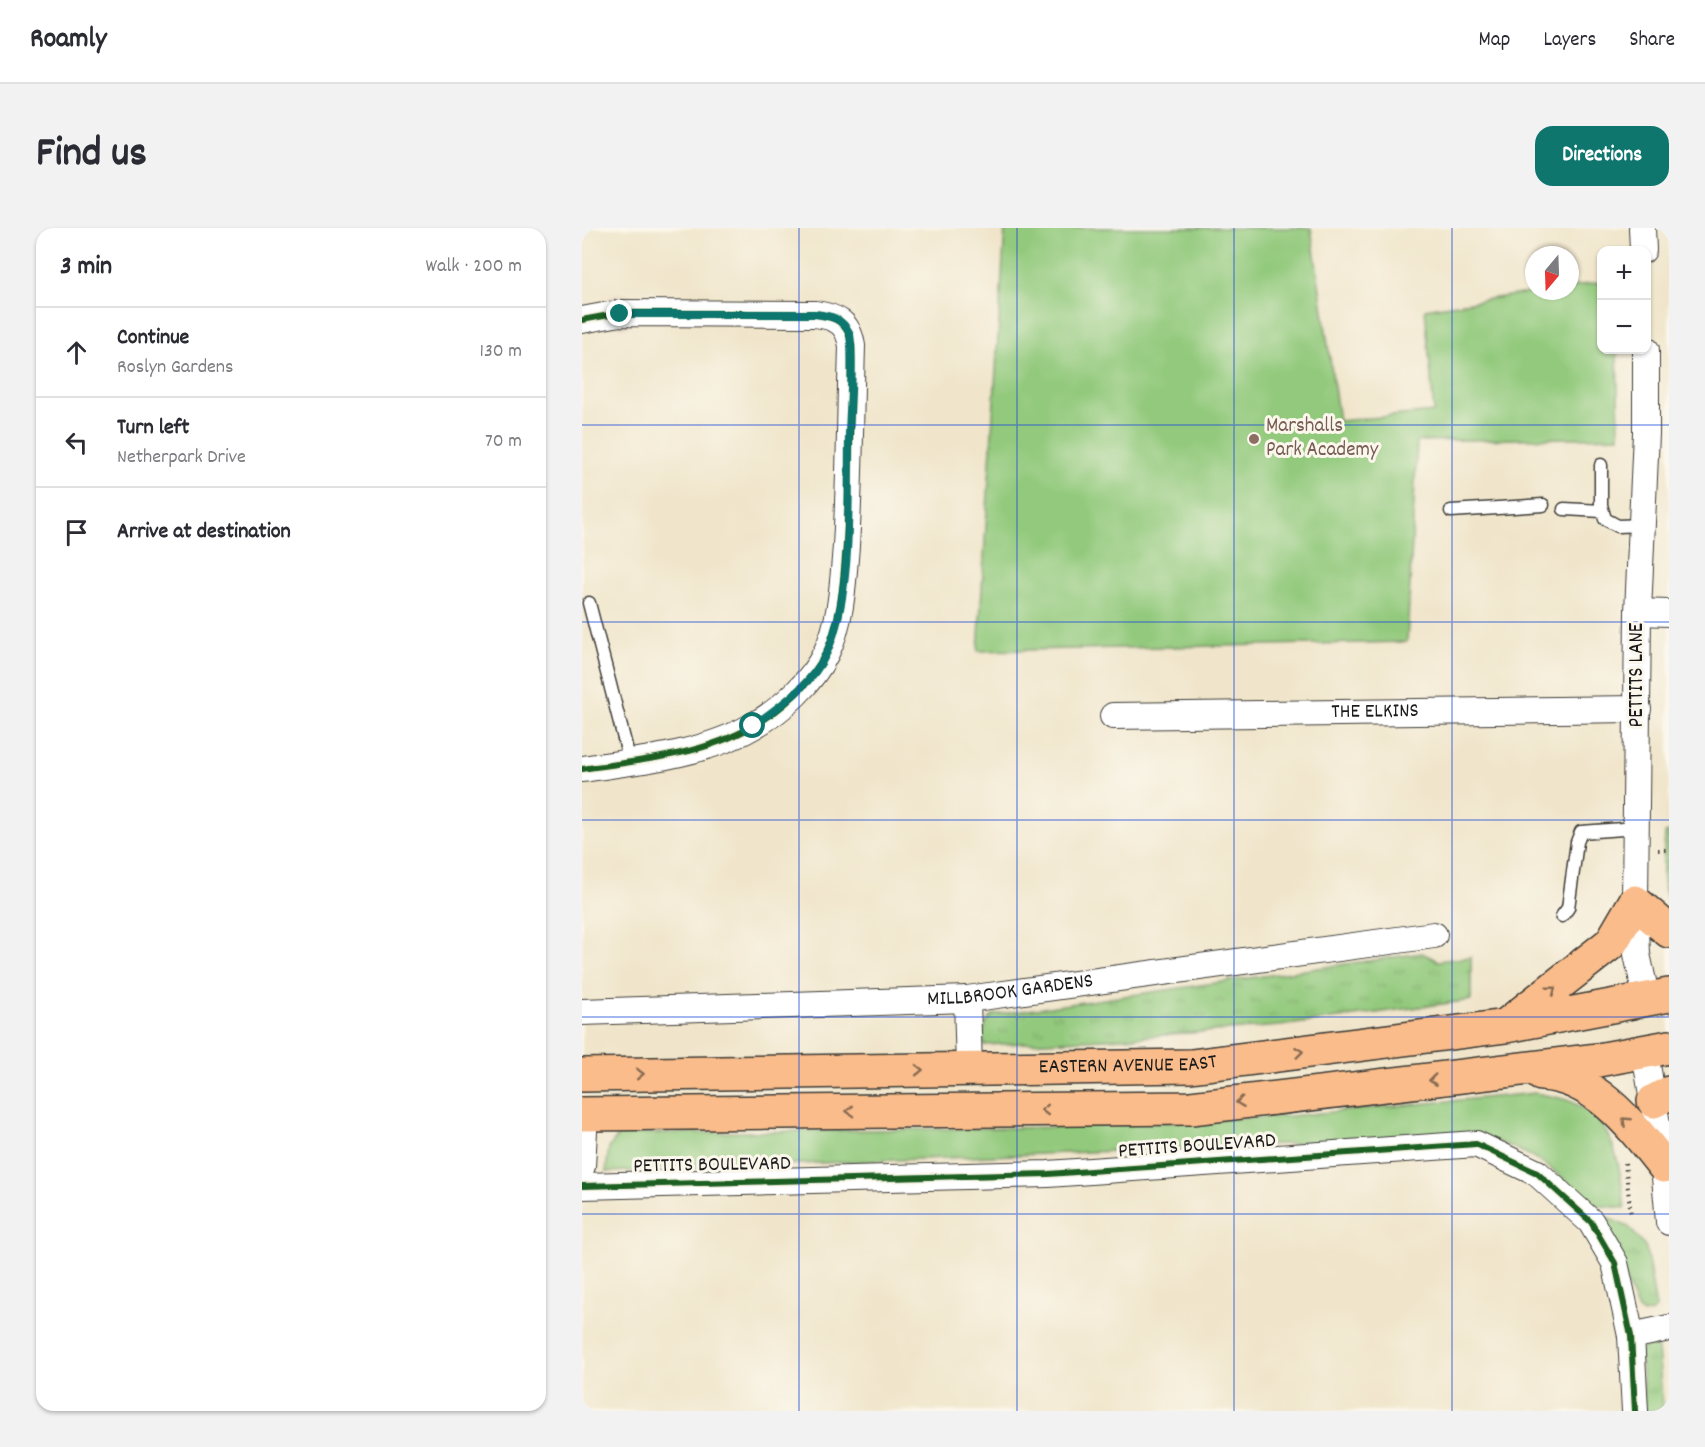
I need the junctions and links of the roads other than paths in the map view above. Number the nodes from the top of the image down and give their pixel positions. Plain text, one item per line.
1 (1642, 228) edge
2 (1643, 246) edge
3 (582, 320) edge
4 (1647, 354) edge
5 (1657, 433) edge
6 (1601, 465) dead end
7 (1544, 505) dead end
8 (1564, 509) dead end
9 (1451, 511) dead end
10 (1602, 511) junction
11 (1642, 525) junction
12 (589, 603) dead end
13 (1638, 612) junction
14 (1669, 613) edge
15 (1638, 709) junction
16 (1113, 716) dead end
17 (630, 762) junction
18 (582, 769) edge
19 (1637, 828) junction
20 (1635, 902) junction
21 (1562, 916) dead end
22 (1669, 931) edge
23 (1434, 935) dead end
24 (1658, 997) edge
25 (967, 999) junction
26 (582, 1011) edge
27 (1506, 1026) junction
28 (1657, 1050) edge
29 (969, 1069) junction
30 (1491, 1073) junction
31 (582, 1075) edge
32 (1662, 1097) edge
33 (583, 1114) edge
34 (582, 1166) edge
35 (1664, 1166) junction
36 (582, 1186) edge
37 (1669, 1222) edge
38 (1669, 1328) edge
39 (1631, 1336) junction
40 (1635, 1411) edge

1 - 2 street
3 - 17 street
4 - 5 street, PETTITS LANE
5 - 11 street, PETTITS LANE
6 - 10 lane
7 - 9 lane
8 - 10 lane
10 - 11 lane
11 - 13 street, PETTITS LANE
12 - 17 lane
13 - 14 street
13 - 15 street, PETTITS LANE
15 - 16 street, THE ELKINS
15 - 19 street, PETTITS LANE
17 - 18 street
19 - 20 street, PETTITS LANE
19 - 21 lane
20 - 22 highway
20 - 24 street, PETTITS LANE
27 -> 20 highway
23 - 25 street, MILLBROOK GARDENS
24 - 27 highway, EASTERN AVENUE EAST
24 - 28 highway
25 - 26 street, MILLBROOK GARDENS
25 - 29 street
29 -> 27 highway, EASTERN AVENUE EAST
28 - 30 highway, EASTERN AVENUE EAST
28 - 32 street
31 -> 29 highway, EASTERN AVENUE EAST
30 -> 33 highway, EASTERN AVENUE EAST
35 -> 30 highway
32 - 35 street
33 - 34 street
35 - 37 street
36 - 39 street, PETTITS BOULEVARD
38 - 39 street
39 - 40 street, PETTITS BOULEVARD

